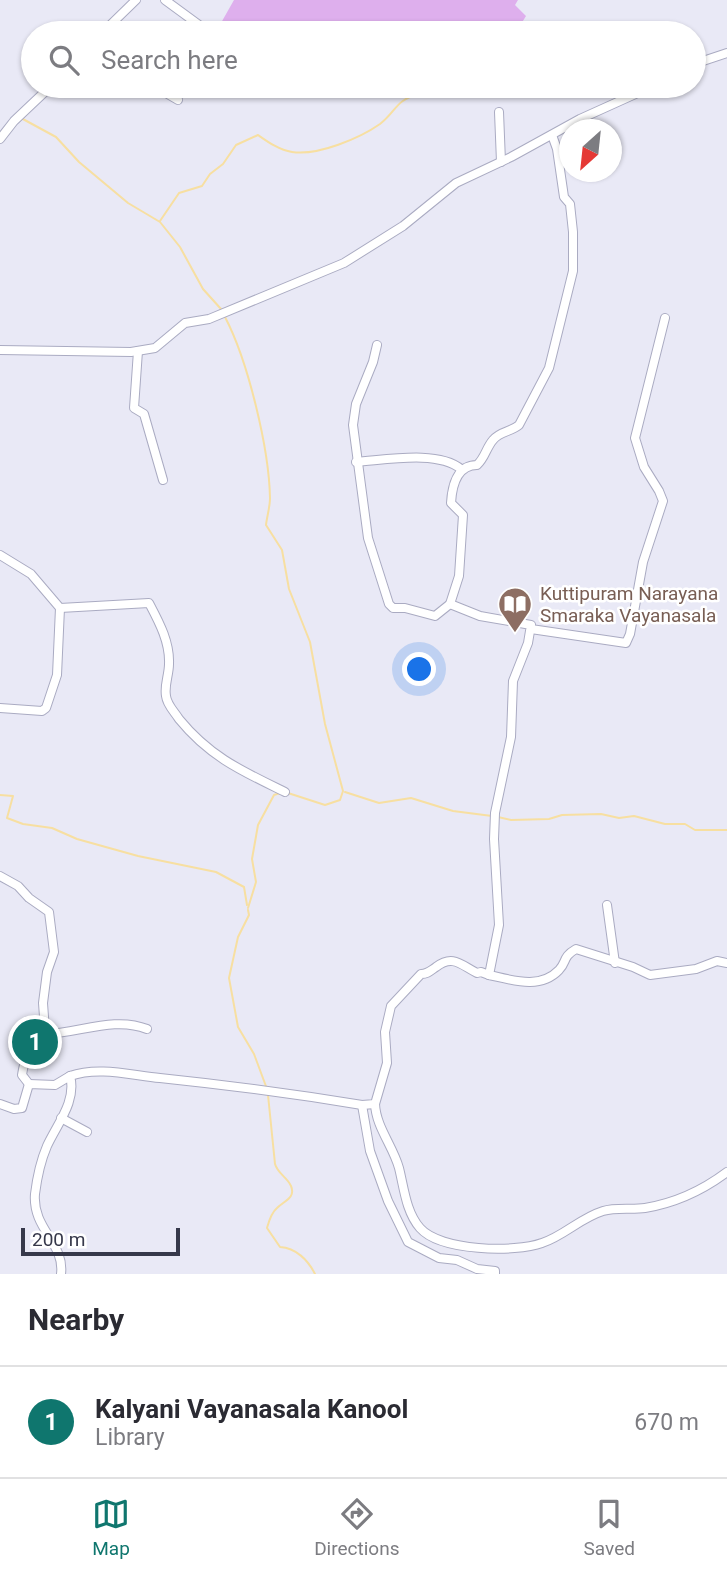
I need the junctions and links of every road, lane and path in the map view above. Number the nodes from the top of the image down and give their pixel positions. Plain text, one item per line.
1 (135, 0) edge
2 (165, 0) edge
3 (114, 21) edge
4 (194, 21) edge
5 (727, 53) edge
6 (706, 60) edge
7 (38, 98) edge
8 (175, 98) edge
9 (628, 98) edge
10 (178, 100) dead end
11 (499, 111) dead end
12 (556, 132) junction
13 (0, 139) edge
14 (500, 162) junction
15 (665, 318) dead end
16 (377, 345) dead end
17 (0, 350) edge
18 (138, 351) junction
19 (356, 462) junction
20 (461, 469) junction
21 (163, 480) dead end
22 (0, 555) edge
23 (450, 604) junction
24 (60, 608) junction
25 (531, 629) junction
26 (0, 708) edge
27 (285, 792) dead end
28 (0, 876) edge
29 (607, 905) dead end
30 (615, 963) junction
31 (727, 963) edge
32 (489, 975) junction
33 (147, 1029) dead end
34 (46, 1034) junction
35 (70, 1076) junction
36 (29, 1084) junction
37 (0, 1104) edge
38 (375, 1104) junction
39 (362, 1105) junction
40 (61, 1118) junction
41 (87, 1132) dead end
42 (727, 1171) edge
43 (414, 1219) junction
44 (404, 1229) junction
45 (61, 1274) edge
46 (495, 1274) edge

1 - 3 street
2 - 4 street
5 - 6 street
7 - 13 street
8 - 10 street
9 - 12 street
11 - 14 street
12 - 14 street
12 - 20 street
14 - 18 street
15 - 25 street
16 - 19 street
17 - 18 street
18 - 21 street
19 - 20 street
19 - 23 street
20 - 23 street
22 - 24 street
23 - 25 street
24 - 26 street
24 - 27 street
25 - 32 street
28 - 34 street
29 - 30 street
30 - 31 street
30 - 32 street
32 - 38 street
33 - 34 street
34 - 36 street
35 - 36 street
35 - 39 street
35 - 40 street
36 - 37 street
38 - 39 street
38 - 43 street
39 - 44 street
40 - 41 street
40 - 45 street
42 - 43 street
43 - 44 street
44 - 46 street

